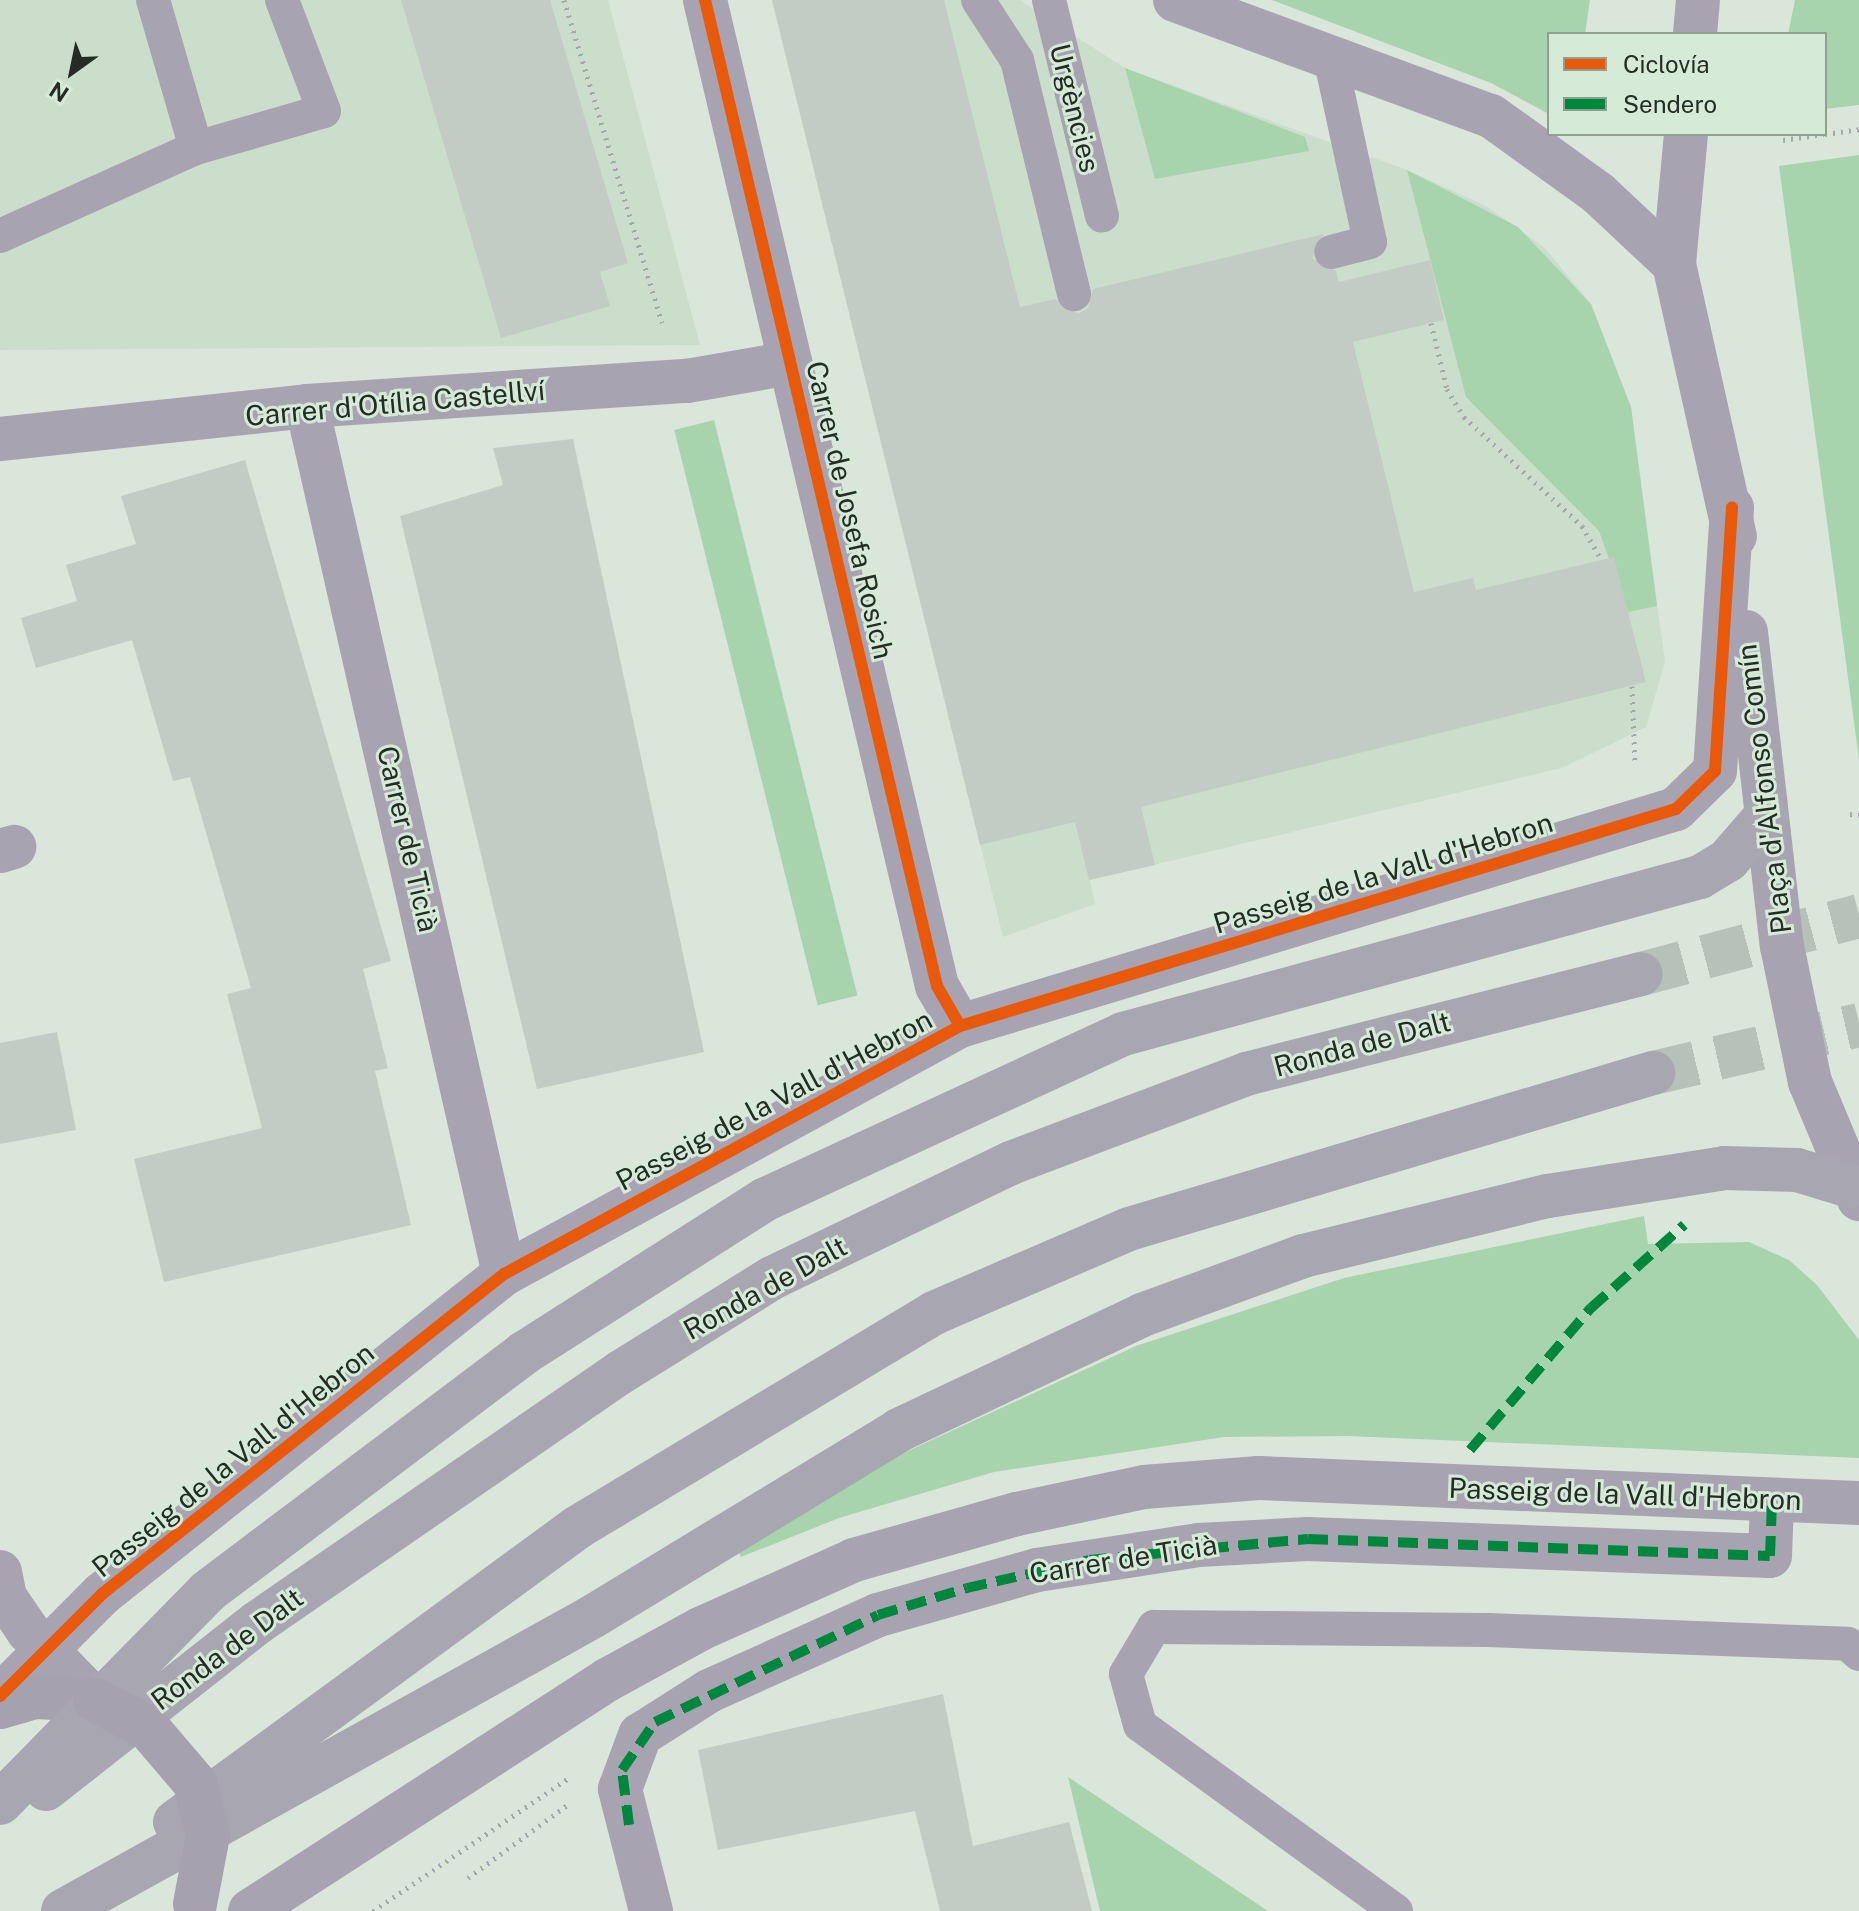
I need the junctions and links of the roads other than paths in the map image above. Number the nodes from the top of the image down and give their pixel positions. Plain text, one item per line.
1 (153, 0) edge
2 (282, 0) edge
3 (705, 0) edge
4 (978, 0) edge
5 (1049, 0) edge
6 (1175, 0) edge
7 (1698, 0) edge
8 (1695, 32) edge
9 (1330, 57) junction
10 (1686, 136) edge
11 (196, 148) junction
12 (1102, 216) dead end
13 (0, 236) edge
14 (1331, 252) dead end
15 (1674, 264) junction
16 (1074, 294) dead end
17 (790, 363) junction
18 (307, 406) junction
19 (0, 439) edge
20 (1732, 508) junction
21 (1766, 816) junction
22 (1641, 974) tunnel mouth
23 (960, 1026) junction
24 (1653, 1073) tunnel mouth
25 (1855, 1192) edge
26 (504, 1274) junction
27 (1772, 1501) junction
28 (1859, 1503) edge
29 (0, 1572) edge
30 (41, 1648) junction
31 (1859, 1654) edge
32 (0, 1696) edge
33 (87, 1699) junction
34 (0, 1707) edge
35 (0, 1803) edge
36 (0, 1825) edge
37 (193, 1909) edge
38 (53, 1911) edge
39 (63, 1911) edge
40 (250, 1911) edge
41 (651, 1911) edge
42 (1396, 1911) edge

1 - 11 lane
2 - 11 lane
3 - 17 street, Carrer de Josefa Rosich
4 - 16 lane
5 - 12 lane, Urgències
6 - 9 street
7 - 8 street
9 - 14 lane
9 - 15 street
10 - 15 street, Plaça d'Alfonso Comín
11 - 13 lane
15 - 20 street, Plaça d'Alfonso Comín
17 - 18 street, Carrer d'Otília Castellví
17 - 23 street, Carrer de Josefa Rosich
18 - 19 street, Carrer d'Otília Castellví
18 - 26 street, Carrer de Ticià
20 - 21 street, Plaça d'Alfonso Comín
20 - 23 street, Passeig de la Vall d'Hebron
21 - 25 street, Plaça d'Alfonso Comín
21 - 35 highway
22 - 36 highway, Ronda de Dalt
23 - 26 street, Passeig de la Vall d'Hebron
24 - 38 highway
25 - 39 highway
26 - 30 street, Passeig de la Vall d'Hebron
27 - 28 street, Passeig de la Vall d'Hebron
27 - 40 street, Passeig de la Vall d'Hebron
27 - 41 street, Carrer de Ticià
29 - 30 street
30 - 32 street, Passeig de la Vall d'Hebron
30 - 33 street
31 - 42 lane
33 - 34 main road
33 - 37 main road, bridge

